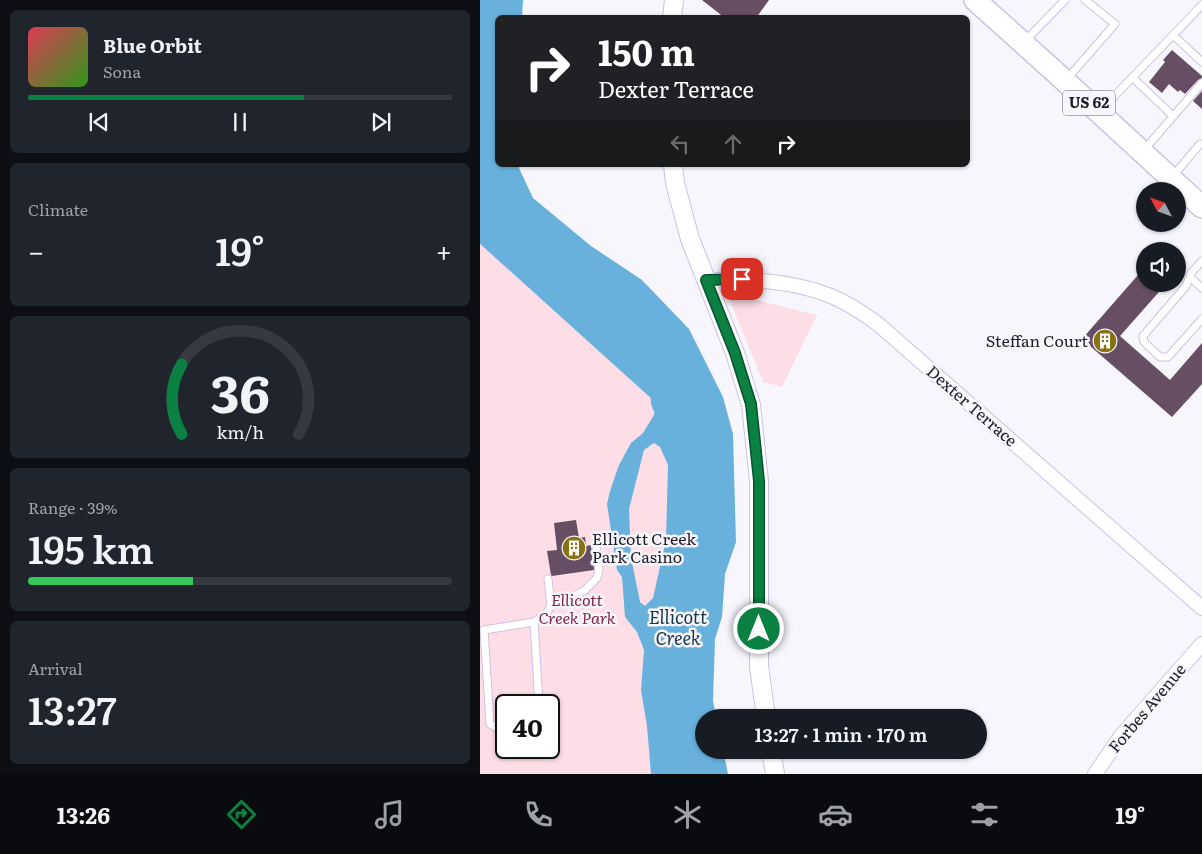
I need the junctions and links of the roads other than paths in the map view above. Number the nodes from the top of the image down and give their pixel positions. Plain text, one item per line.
1 (674, 0) edge
2 (975, 0) edge
3 (1065, 0) edge
4 (1085, 0) edge
5 (1202, 5) edge
6 (672, 15) edge
7 (1173, 35) junction
8 (1024, 43) junction
9 (1202, 62) edge
10 (1132, 78) junction
11 (1065, 81) junction
12 (1202, 83) edge
13 (1099, 112) junction
14 (1174, 116) junction
15 (1200, 144) dead end
16 (1142, 152) junction
17 (673, 167) edge
18 (1171, 179) junction
19 (1200, 202) edge
20 (1202, 261) edge
21 (1190, 277) junction
22 (706, 280) junction
23 (1202, 288) edge
24 (1202, 319) edge
25 (596, 546) dead end
26 (548, 579) dead end
27 (551, 606) junction
28 (1202, 608) edge
29 (534, 622) junction
30 (1202, 644) edge
31 (483, 661) edge
32 (538, 694) edge
33 (765, 709) edge
34 (495, 727) edge
35 (773, 759) edge
36 (775, 774) edge
37 (1095, 774) edge

1 - 6 street
2 - 8 main road, US 62
3 - 8 lane
4 - 11 lane
5 - 7 lane
7 - 9 lane
7 - 10 lane
8 - 11 main road, US 62
10 - 13 lane
10 - 14 lane
11 - 13 main road, US 62
12 - 14 lane
13 - 16 main road, US 62
14 - 16 lane
15 - 18 lane
16 - 18 main road, US 62
17 - 22 street
18 - 19 main road, US 62
20 - 21 lane
21 - 23 lane
21 - 24 lane
22 - 28 street, Dexter Terrace
22 - 33 street
25 - 27 lane
26 - 27 lane
27 - 29 lane
29 - 31 lane
29 - 32 lane
30 - 37 street, Forbes Avenue
31 - 34 lane
35 - 36 street

